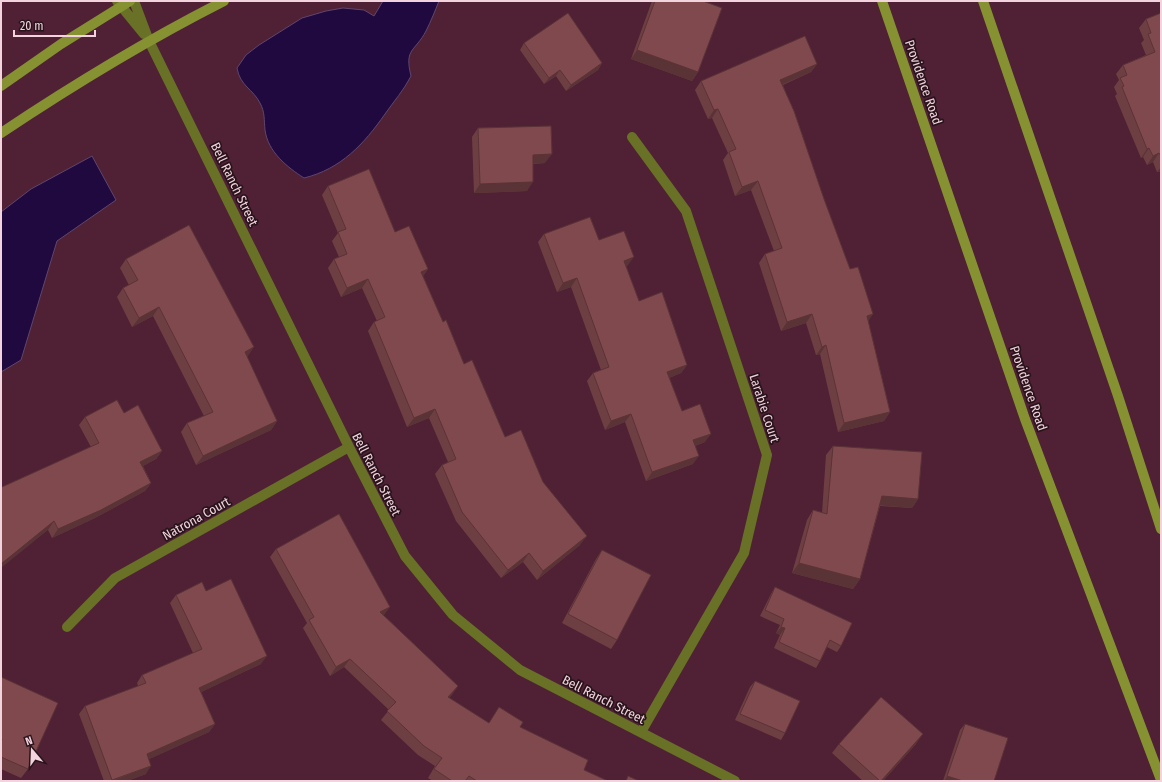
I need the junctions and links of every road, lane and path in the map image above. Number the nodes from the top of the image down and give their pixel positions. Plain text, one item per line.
1 (130, 1) edge
2 (134, 1) edge
3 (224, 1) edge
4 (882, 1) edge
5 (983, 1) edge
6 (119, 4) edge
7 (149, 41) junction
8 (1, 86) edge
9 (1, 133) edge
10 (632, 137) dead end
11 (349, 447) junction
12 (1161, 529) edge
13 (67, 627) dead end
14 (641, 732) junction
15 (1161, 780) edge
16 (735, 781) edge

1 - 6 main road
2 - 7 street
3 - 7 main road
4 - 15 main road, Providence Road
5 - 12 main road
6 - 7 street
6 - 8 main road
7 - 9 main road
7 - 11 street, Bell Ranch Street
10 - 14 street, Larabie Court
11 - 13 street, Natrona Court
11 - 14 street, Bell Ranch Street
14 - 16 street, Bell Ranch Street

